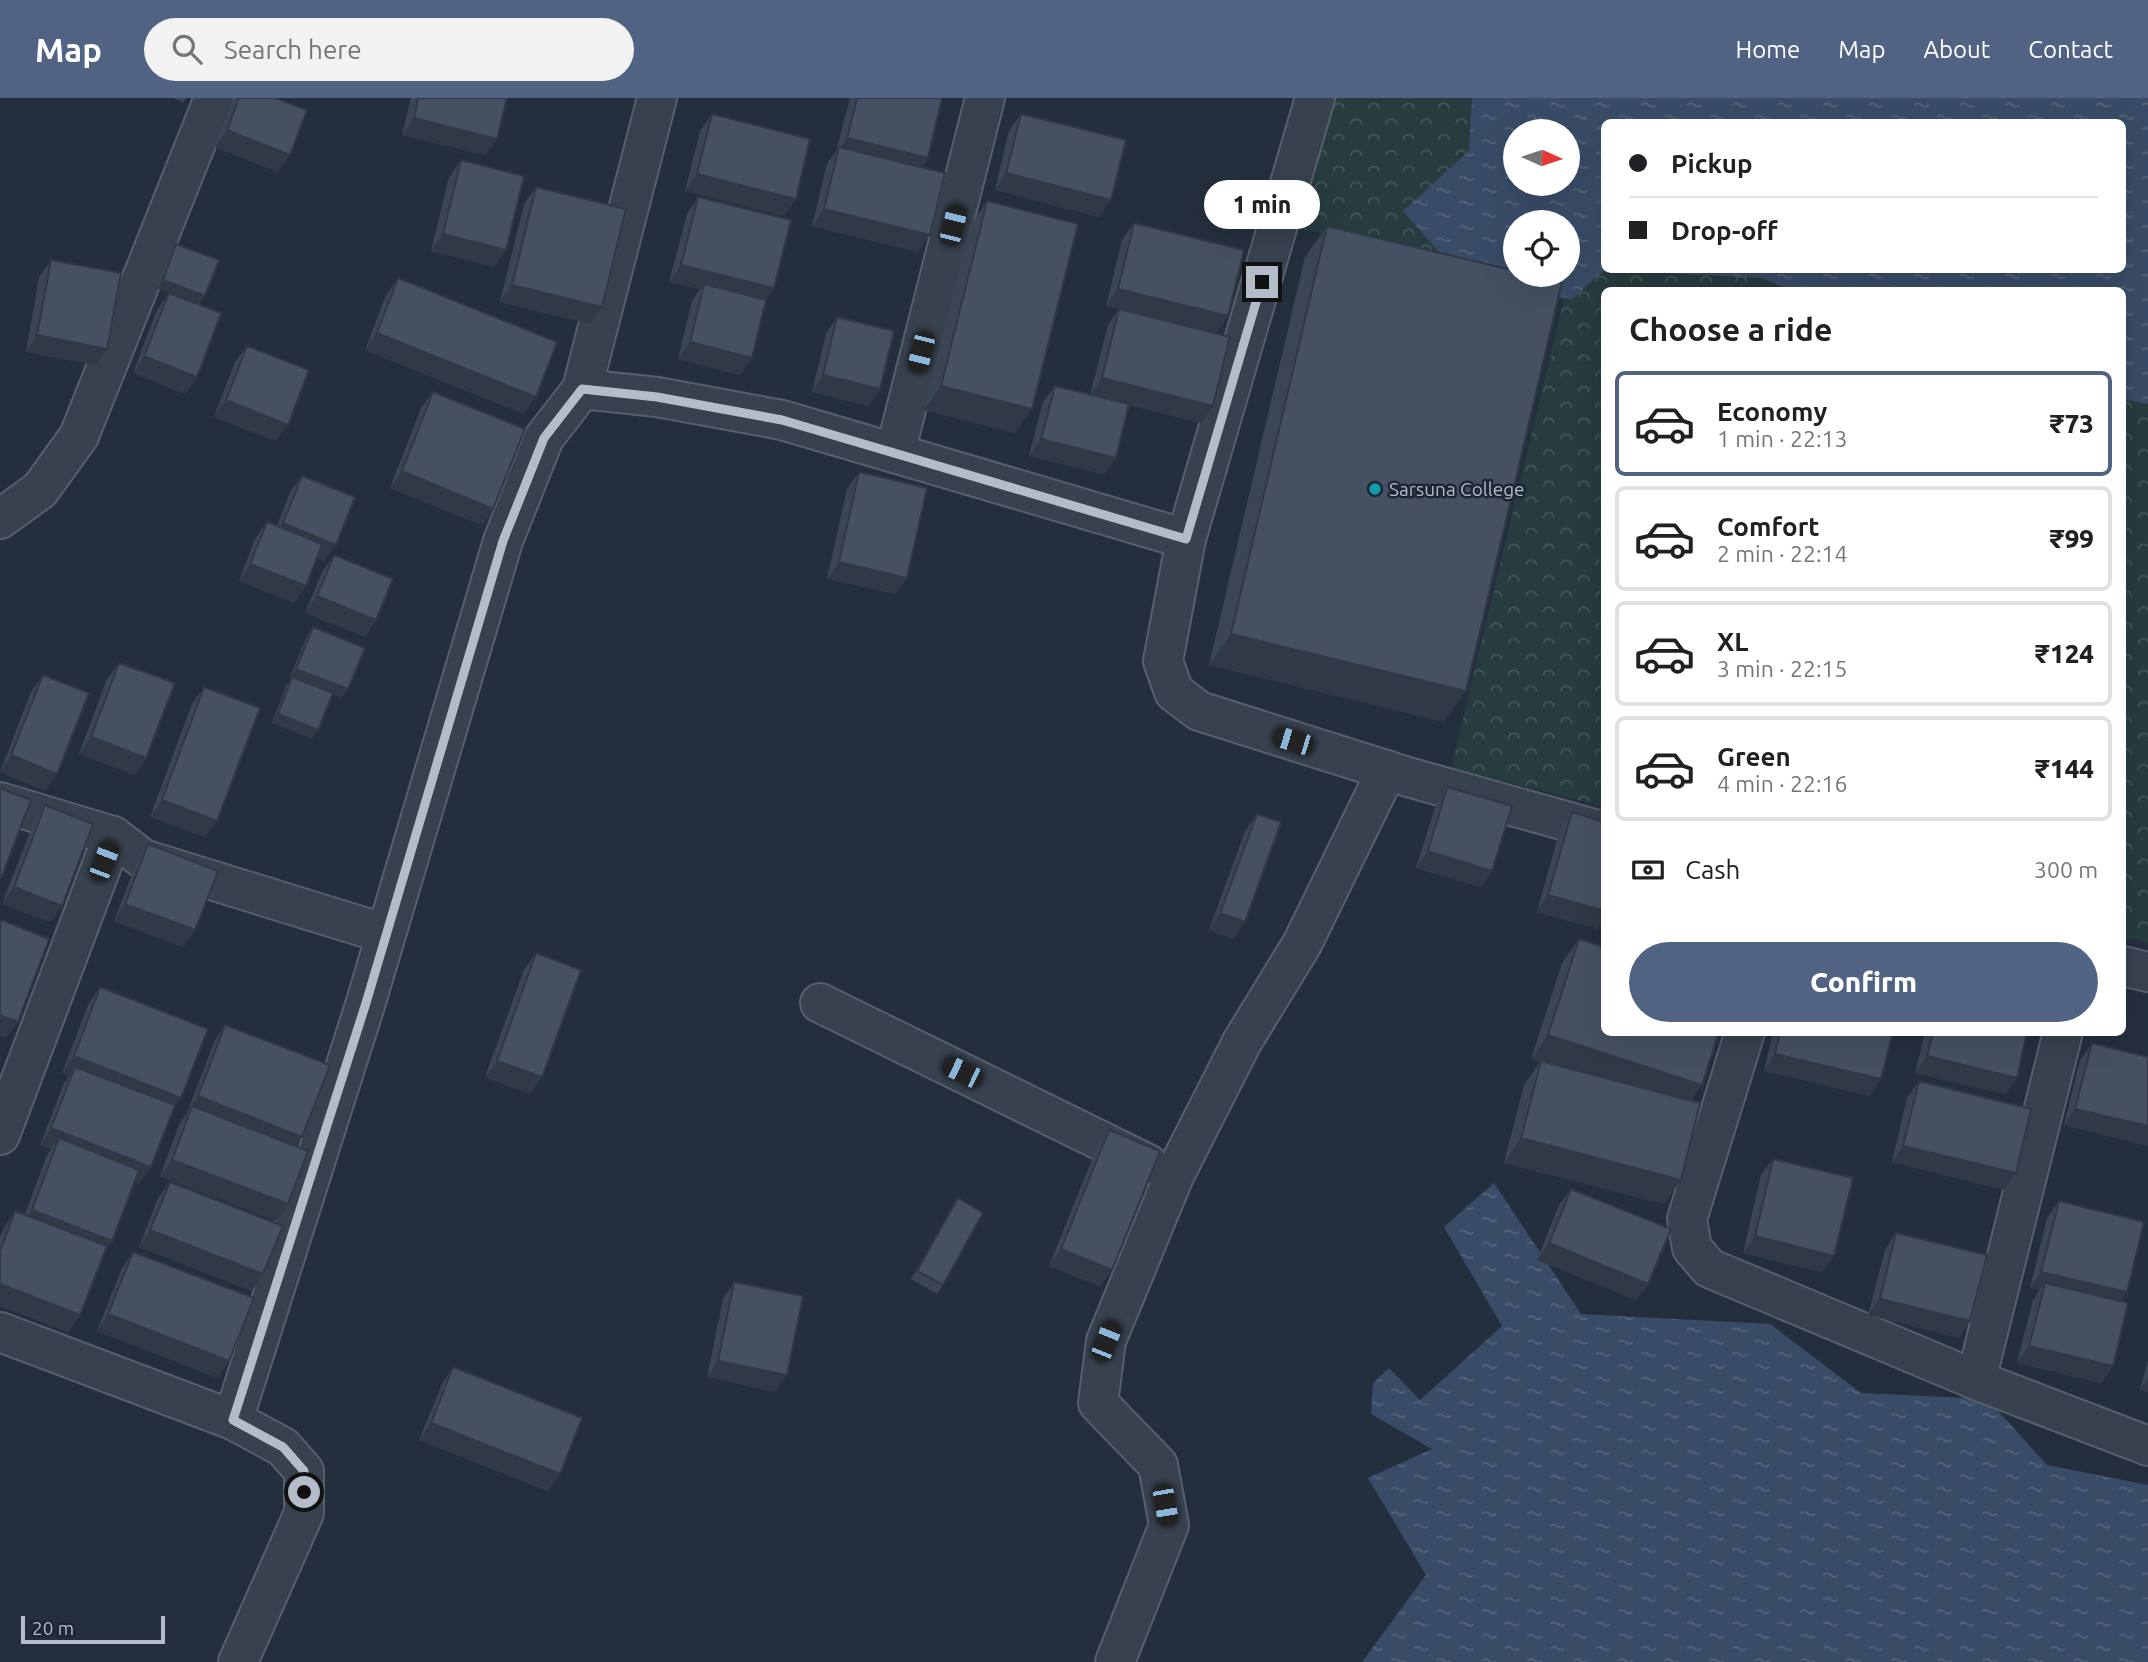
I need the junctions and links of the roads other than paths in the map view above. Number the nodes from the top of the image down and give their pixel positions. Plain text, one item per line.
1 (214, 98) edge
2 (657, 98) edge
3 (985, 98) edge
4 (1315, 98) edge
5 (582, 389) junction
6 (895, 453) junction
7 (0, 519) edge
8 (1186, 539) junction
9 (1387, 770) junction
10 (0, 802) edge
11 (1601, 831) edge
12 (113, 836) junction
13 (386, 934) junction
14 (2126, 967) edge
15 (2148, 972) edge
16 (820, 1003) dead end
17 (1744, 1036) edge
18 (2062, 1036) edge
19 (0, 1135) edge
20 (1174, 1176) junction
21 (0, 1332) edge
22 (1976, 1380) junction
23 (233, 1420) junction
24 (2148, 1446) edge
25 (238, 1662) edge
26 (1115, 1662) edge

1 - 7 street
2 - 5 street
3 - 6 street
4 - 8 street
5 - 6 street
5 - 13 street
6 - 8 street
8 - 9 street
9 - 11 street
9 - 20 street
10 - 12 street
12 - 13 street
12 - 19 street
13 - 23 street
14 - 15 street
16 - 20 street
17 - 22 street
18 - 22 street
20 - 26 street
21 - 23 street
22 - 24 street
23 - 25 street

